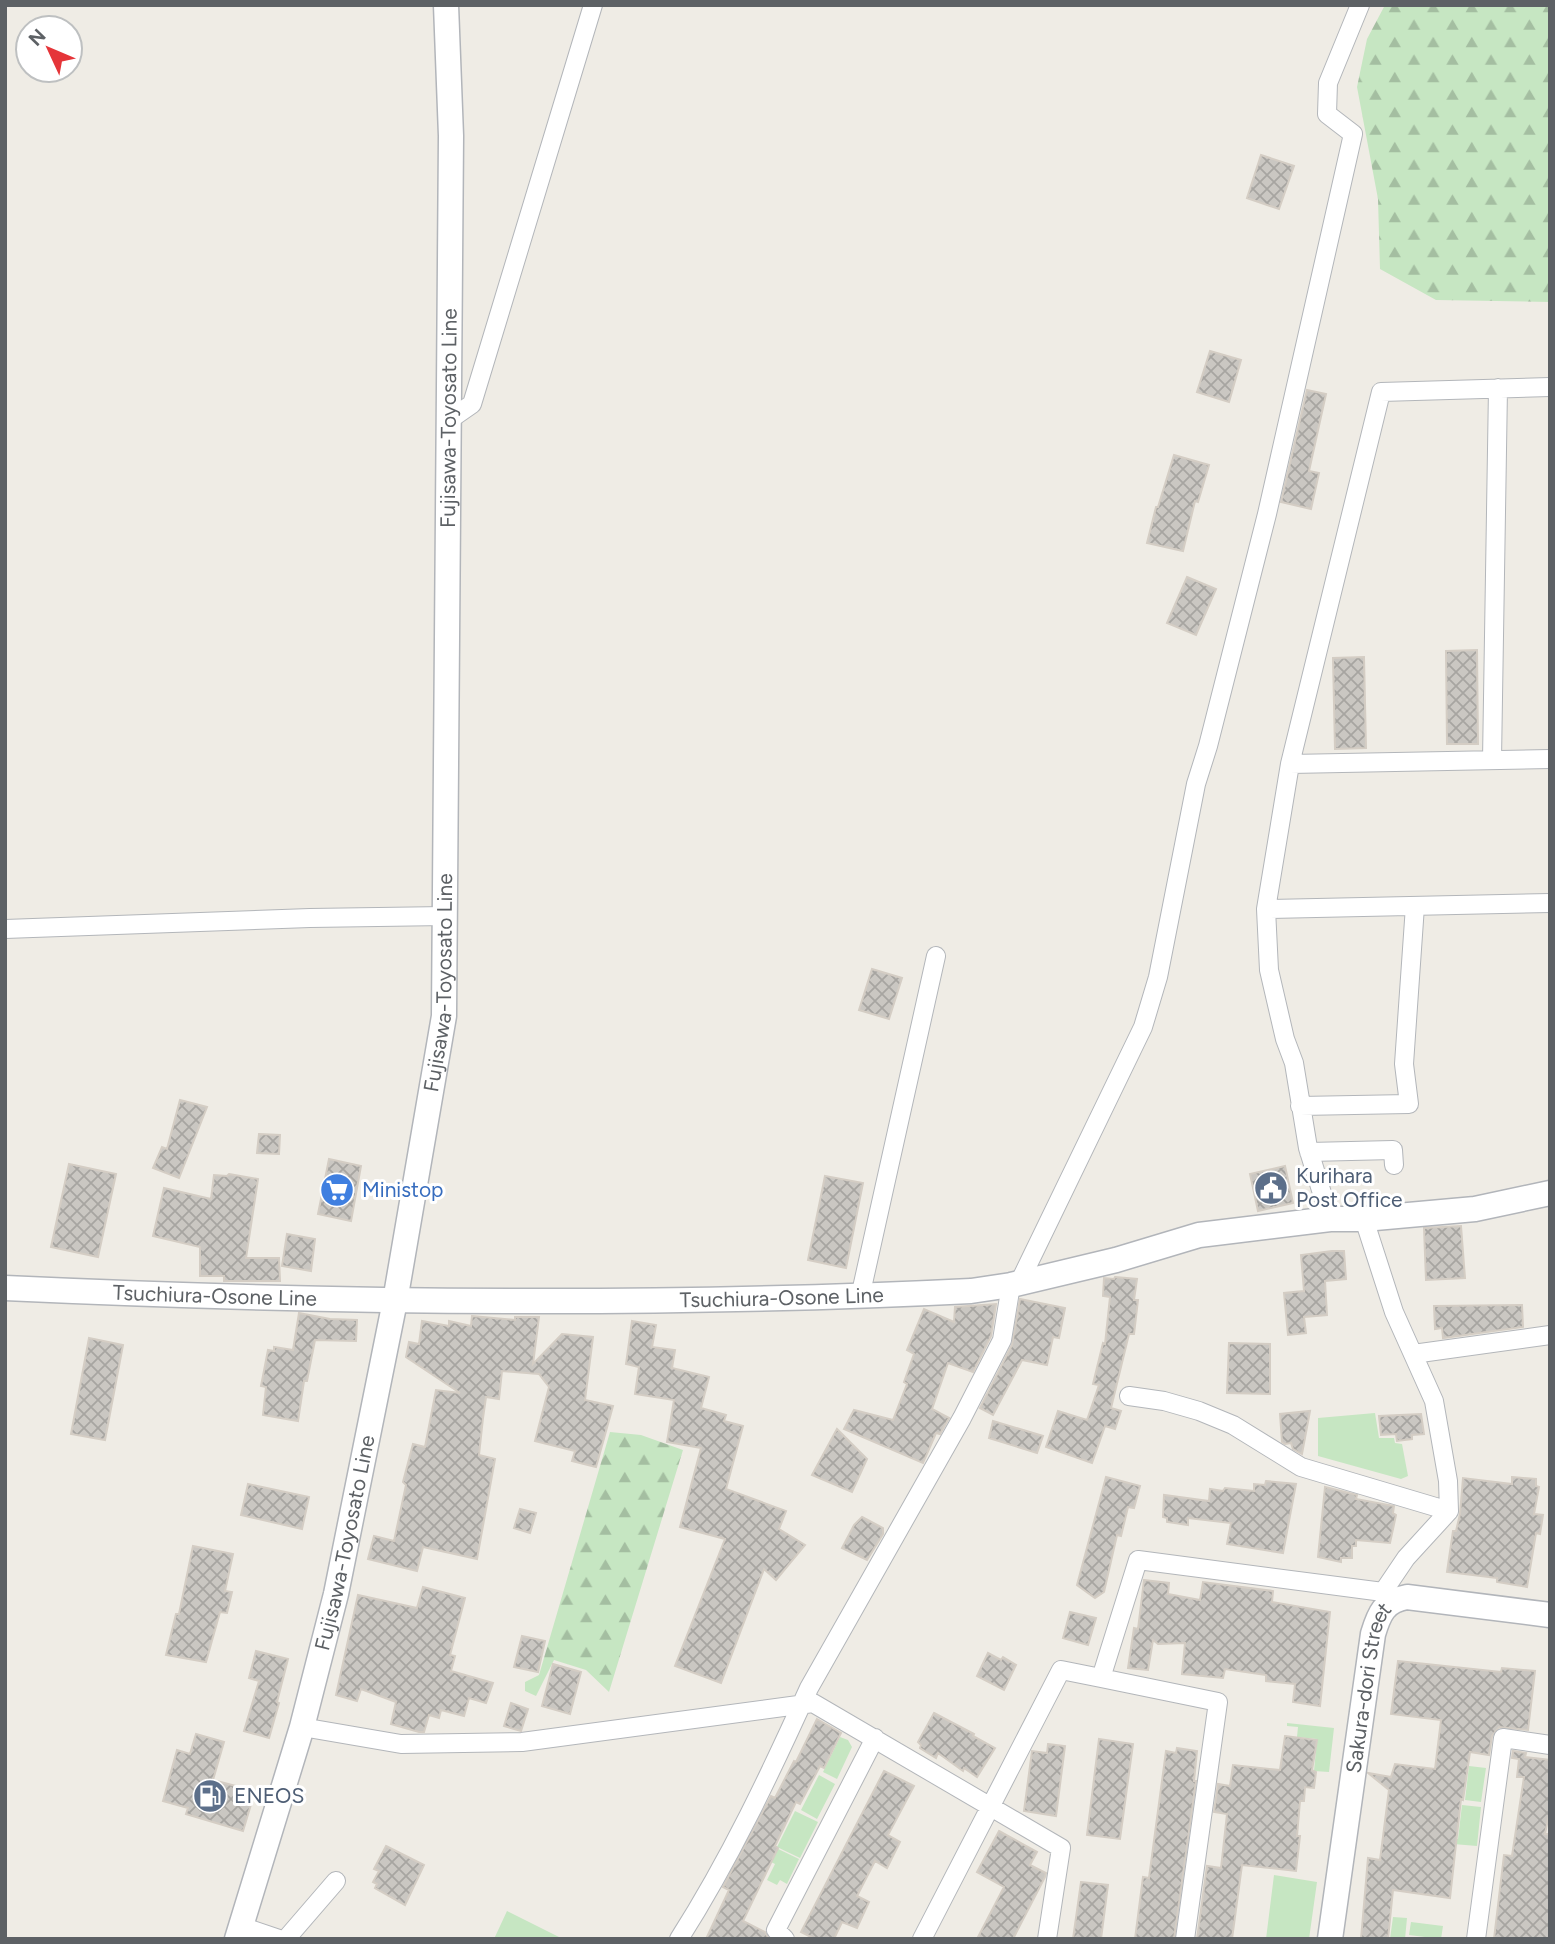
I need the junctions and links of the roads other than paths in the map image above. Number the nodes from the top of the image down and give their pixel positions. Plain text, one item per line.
1 (446, 5) edge
2 (593, 5) edge
3 (1360, 5) edge
4 (1550, 387) edge
5 (1498, 388) junction
6 (449, 420) junction
7 (1550, 759) edge
8 (1492, 760) junction
9 (1290, 764) junction
10 (1550, 903) edge
11 (1415, 906) junction
12 (1266, 909) junction
13 (446, 916) junction
14 (5, 929) edge
15 (936, 956) dead end
16 (1300, 1106) junction
17 (1309, 1152) junction
18 (1394, 1165) dead end
19 (1550, 1194) edge
20 (1330, 1219) junction
21 (1364, 1219) junction
22 (1015, 1284) junction
23 (5, 1288) edge
24 (860, 1297) junction
25 (395, 1301) junction
26 (1550, 1335) edge
27 (1413, 1354) junction
28 (1129, 1396) dead end
29 (1449, 1511) junction
30 (1387, 1597) junction
31 (1550, 1615) edge
32 (1101, 1678) junction
33 (802, 1703) junction
34 (302, 1727) junction
35 (875, 1738) junction
36 (1550, 1745) edge
37 (991, 1805) junction
38 (336, 1881) dead end
39 (239, 1932) edge
40 (279, 1939) edge
41 (286, 1939) edge
42 (679, 1939) edge
43 (785, 1939) edge
44 (922, 1939) edge
45 (1047, 1939) edge
46 (1185, 1939) edge
47 (1330, 1939) edge
48 (1476, 1939) edge

1 - 6 main road, Fujisawa-Toyosato Line
2 - 6 street
3 - 22 street
4 - 5 street
5 - 8 street
5 - 9 street
6 - 13 main road, Fujisawa-Toyosato Line
7 - 8 street
8 - 9 street
9 - 12 street
10 - 11 street
11 - 12 street
11 - 16 street
12 - 16 street
13 - 14 street
13 - 25 main road, Fujisawa-Toyosato Line
15 - 24 street
16 - 17 street
17 - 18 street
17 - 20 street
19 - 21 main road, Tsuchiura-Osone Line
20 - 21 main road, Tsuchiura-Osone Line
20 - 22 main road, Tsuchiura-Osone Line
21 - 27 street
22 - 24 main road, Tsuchiura-Osone Line
22 - 33 street
23 - 25 main road, Tsuchiura-Osone Line
24 - 25 main road, Tsuchiura-Osone Line
25 - 34 main road, Fujisawa-Toyosato Line
26 - 27 street
27 - 29 street
28 - 29 street
29 - 30 street
30 - 31 main road, Sakura-dori Street
30 - 32 street
30 - 47 main road, Sakura-dori Street
32 - 37 street
32 - 46 street
33 - 34 street
33 - 35 street
33 - 42 street
34 - 39 main road, Fujisawa-Toyosato Line
35 - 37 street
35 - 43 street
36 - 48 street
37 - 44 street
37 - 45 street
38 - 41 street
39 - 40 street

